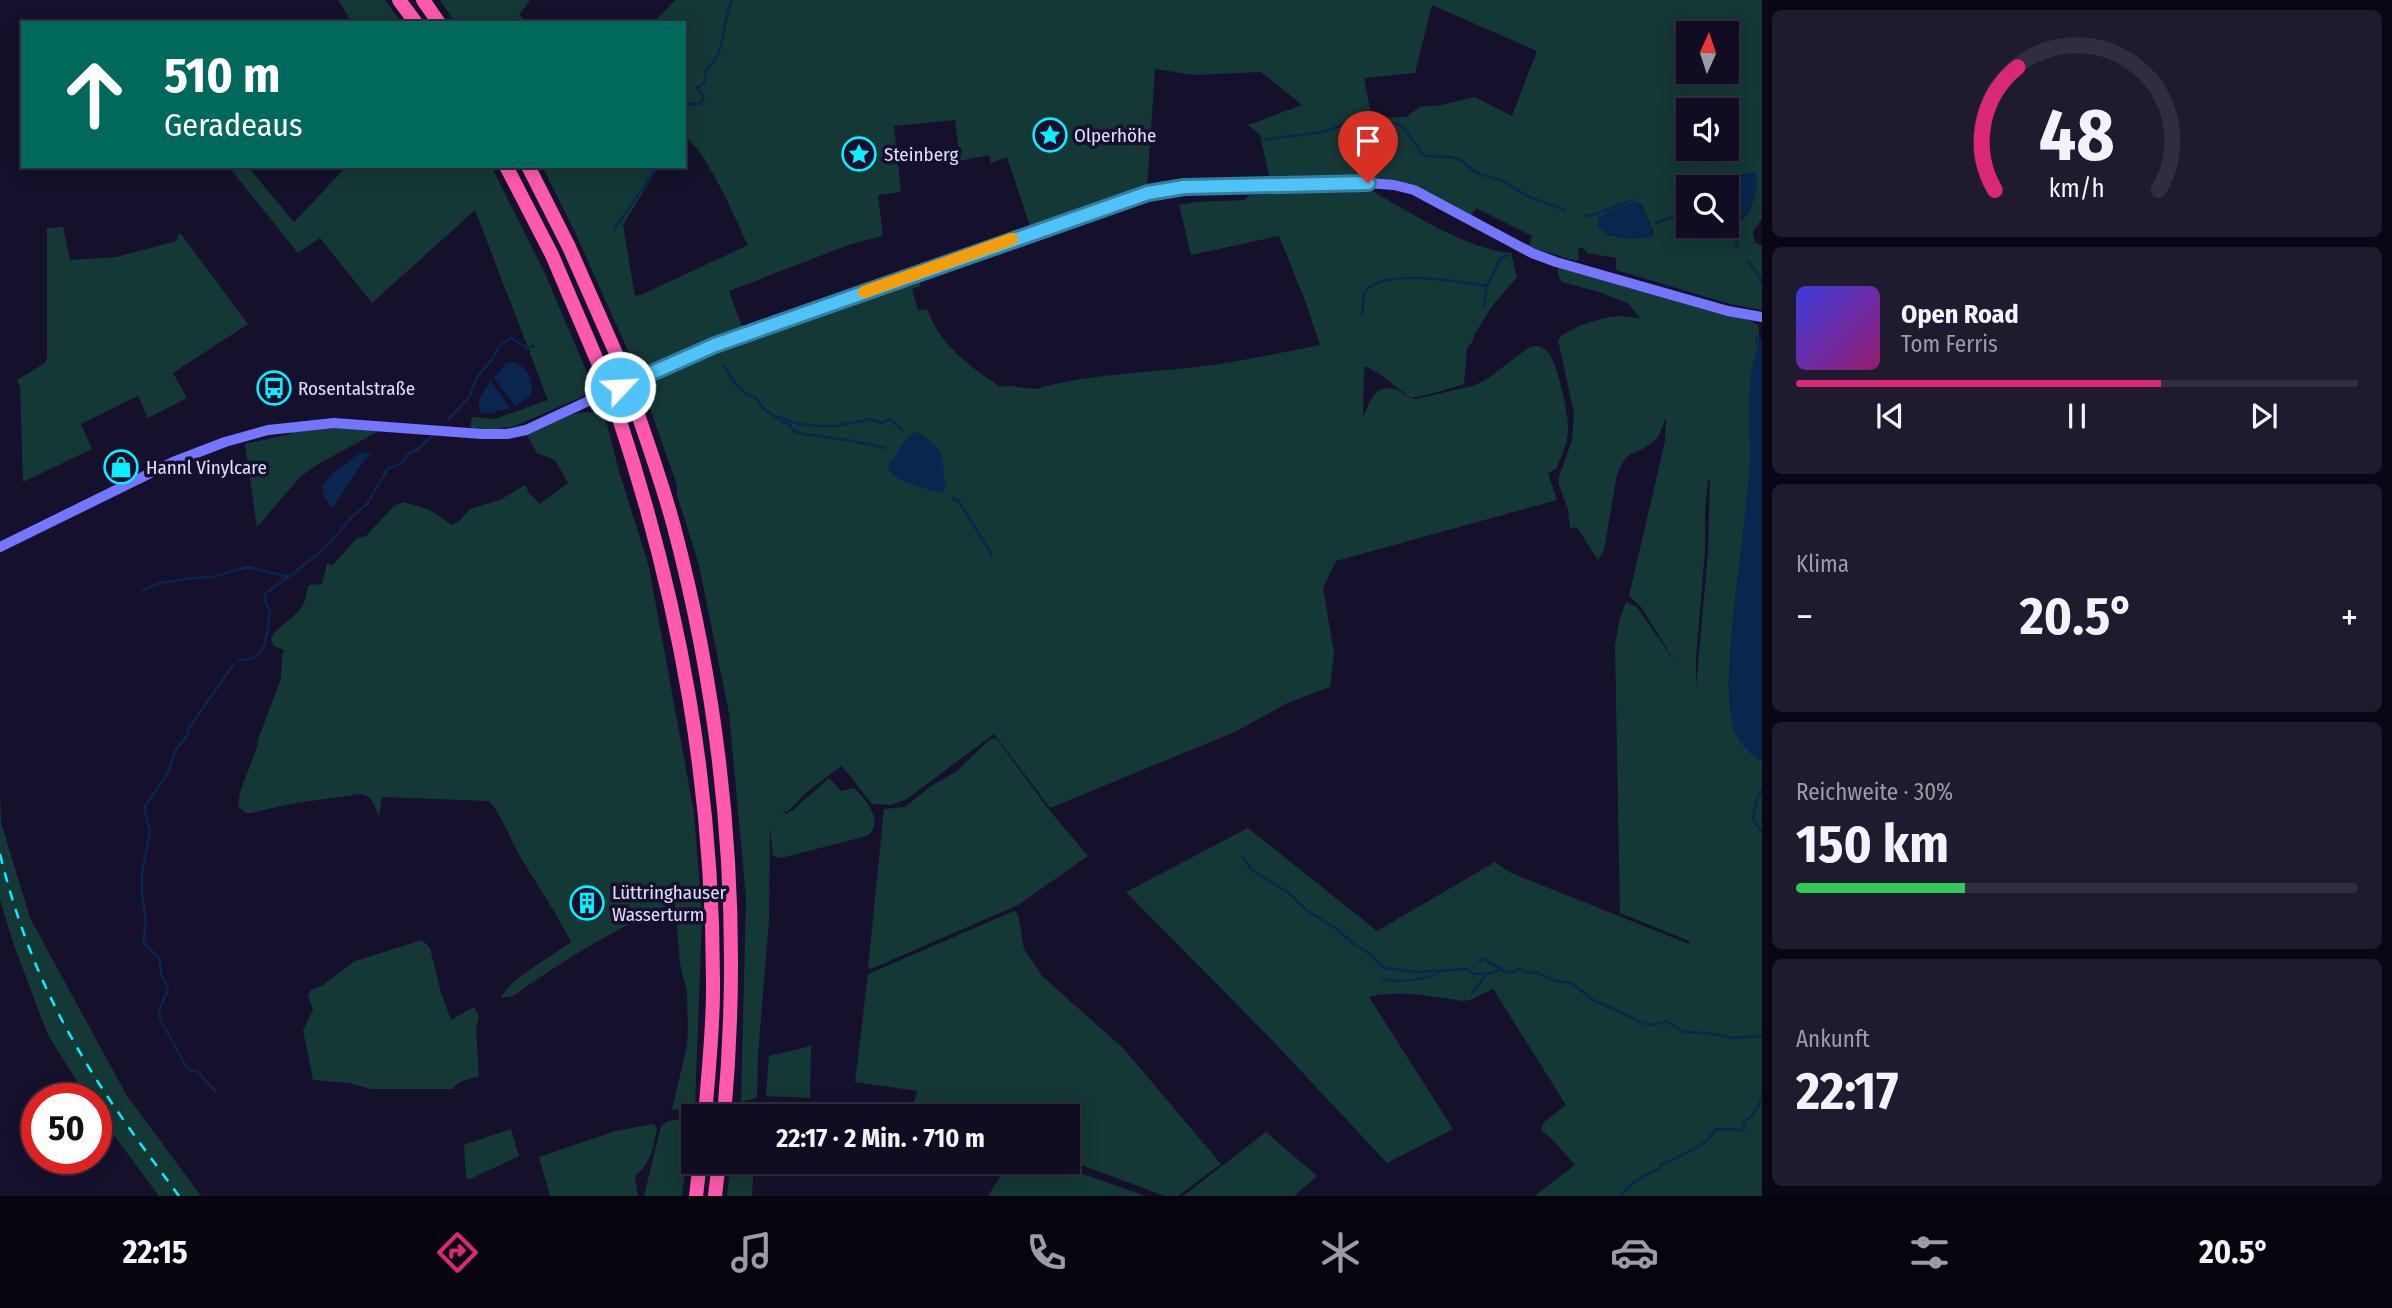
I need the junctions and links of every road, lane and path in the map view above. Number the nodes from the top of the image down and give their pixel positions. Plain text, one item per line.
1 (399, 0) edge
2 (423, 0) edge
3 (415, 21) edge
4 (438, 21) edge
5 (507, 168) edge
6 (529, 168) edge
7 (1762, 317) edge
8 (0, 547) edge
9 (706, 1104) edge
10 (725, 1104) edge
11 (699, 1174) edge
12 (718, 1174) edge
13 (696, 1196) edge
14 (715, 1196) edge

1 - 3 highway
2 - 4 highway
5 - 9 highway, bridge
6 - 10 highway, bridge
7 - 8 main road
11 - 13 highway
12 - 14 highway

